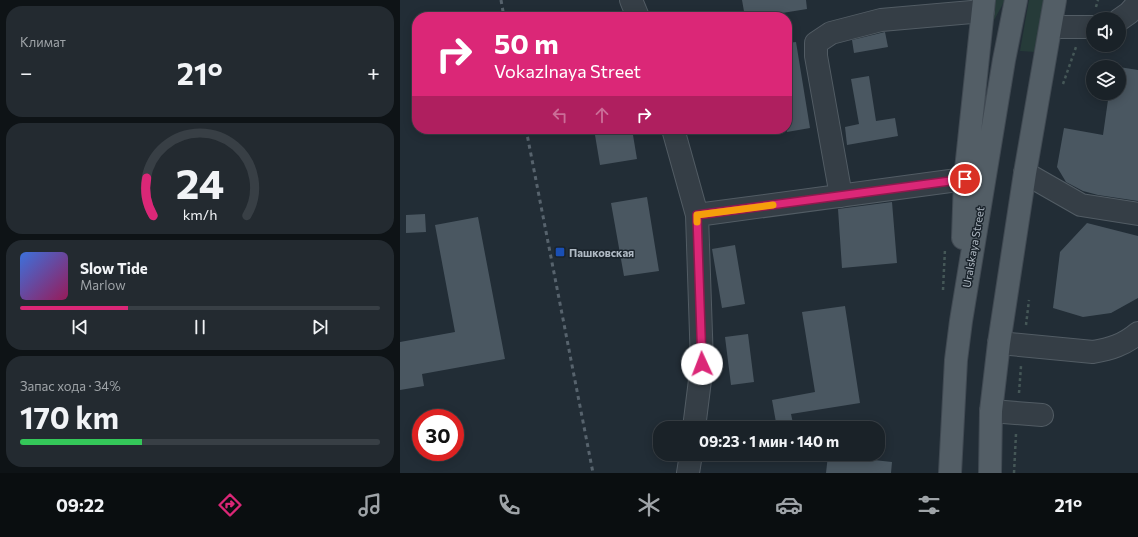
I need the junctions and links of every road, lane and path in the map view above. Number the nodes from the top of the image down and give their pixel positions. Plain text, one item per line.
1 (631, 0) edge
2 (1016, 0) edge
3 (1055, 0) edge
4 (1138, 3) edge
5 (983, 6) edge
6 (636, 12) edge
7 (1126, 15) edge
8 (1051, 27) junction
9 (1086, 27) edge
10 (1081, 46) dead end
11 (1061, 90) dead end
12 (674, 134) edge
13 (1025, 173) junction
14 (965, 179) junction
15 (841, 196) junction
16 (1138, 214) edge
17 (697, 215) junction
18 (946, 244) dead end
19 (1030, 293) dead end
20 (943, 298) dead end
21 (961, 321) junction
22 (1138, 334) edge
23 (999, 343) junction
24 (1023, 345) junction
25 (991, 411) junction
26 (1017, 413) junction
27 (1042, 415) dead end
28 (695, 421) edge
29 (690, 461) edge
30 (688, 473) edge
31 (950, 473) edge
32 (990, 473) edge
33 (1014, 473) edge

1 - 6 street
2 - 21 main road, Uralskaya Street
3 - 8 main road
4 - 7 street
5 - 14 main road
5 - 15 street
8 - 9 street
8 - 13 main road
10 - 11 path
12 - 17 street
13 - 16 street
13 - 23 main road
14 - 15 street
14 - 21 main road
15 - 17 street
17 - 28 street
18 - 20 path
19 - 24 path
21 - 31 main road, Uralskaya Street
22 - 24 street
23 - 24 street
23 - 25 main road
24 - 26 path
25 - 26 street
25 - 32 main road
26 - 27 street
26 - 33 path
29 - 30 street

